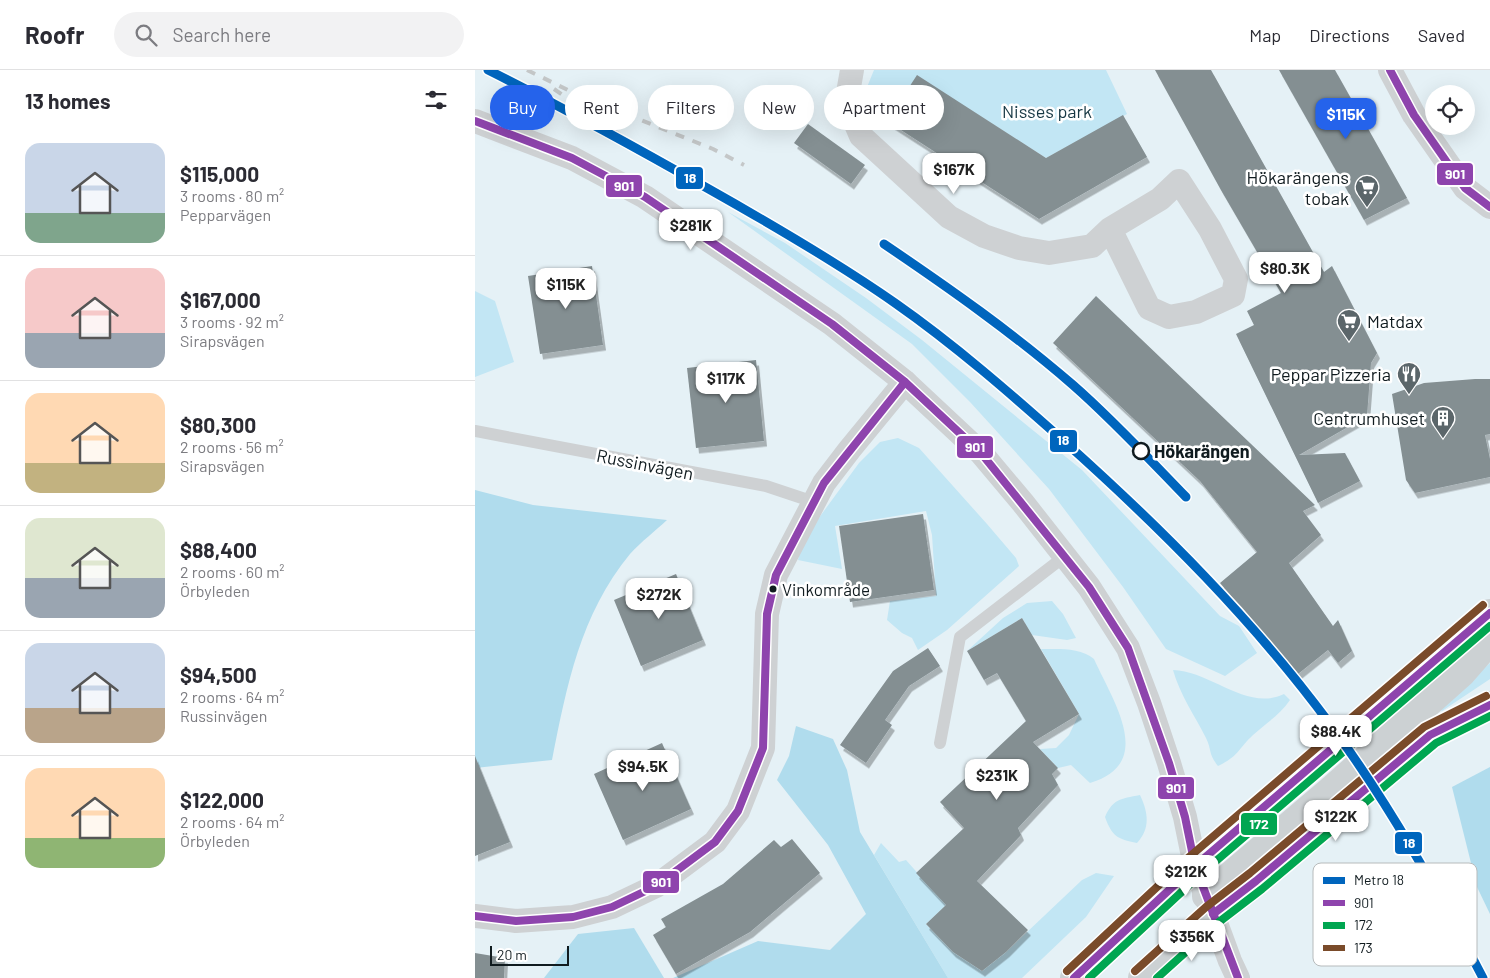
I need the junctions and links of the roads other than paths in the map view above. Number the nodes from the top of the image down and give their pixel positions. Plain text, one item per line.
1 (852, 70) edge
2 (1390, 70) edge
3 (475, 121) edge
4 (1490, 207) edge
5 (1109, 229) junction
6 (905, 382) junction
7 (475, 431) edge
8 (814, 502) junction
9 (1065, 556) junction
10 (1490, 613) edge
11 (1490, 641) edge
12 (1490, 705) edge
13 (940, 743) dead end
14 (1195, 866) junction
15 (1210, 905) junction
16 (475, 916) edge
17 (1074, 978) edge
18 (1142, 978) edge
19 (1238, 978) edge

1 - 5 street
2 - 4 street
3 - 6 street
5 - 5 street
6 - 8 street
6 - 9 street
7 - 8 lane, Russinvägen
8 - 16 street
9 - 13 lane
9 - 14 street
10 - 14 main road
11 - 15 main road
12 - 15 main road
14 - 15 street
14 - 17 main road
15 - 18 main road
15 - 19 street

